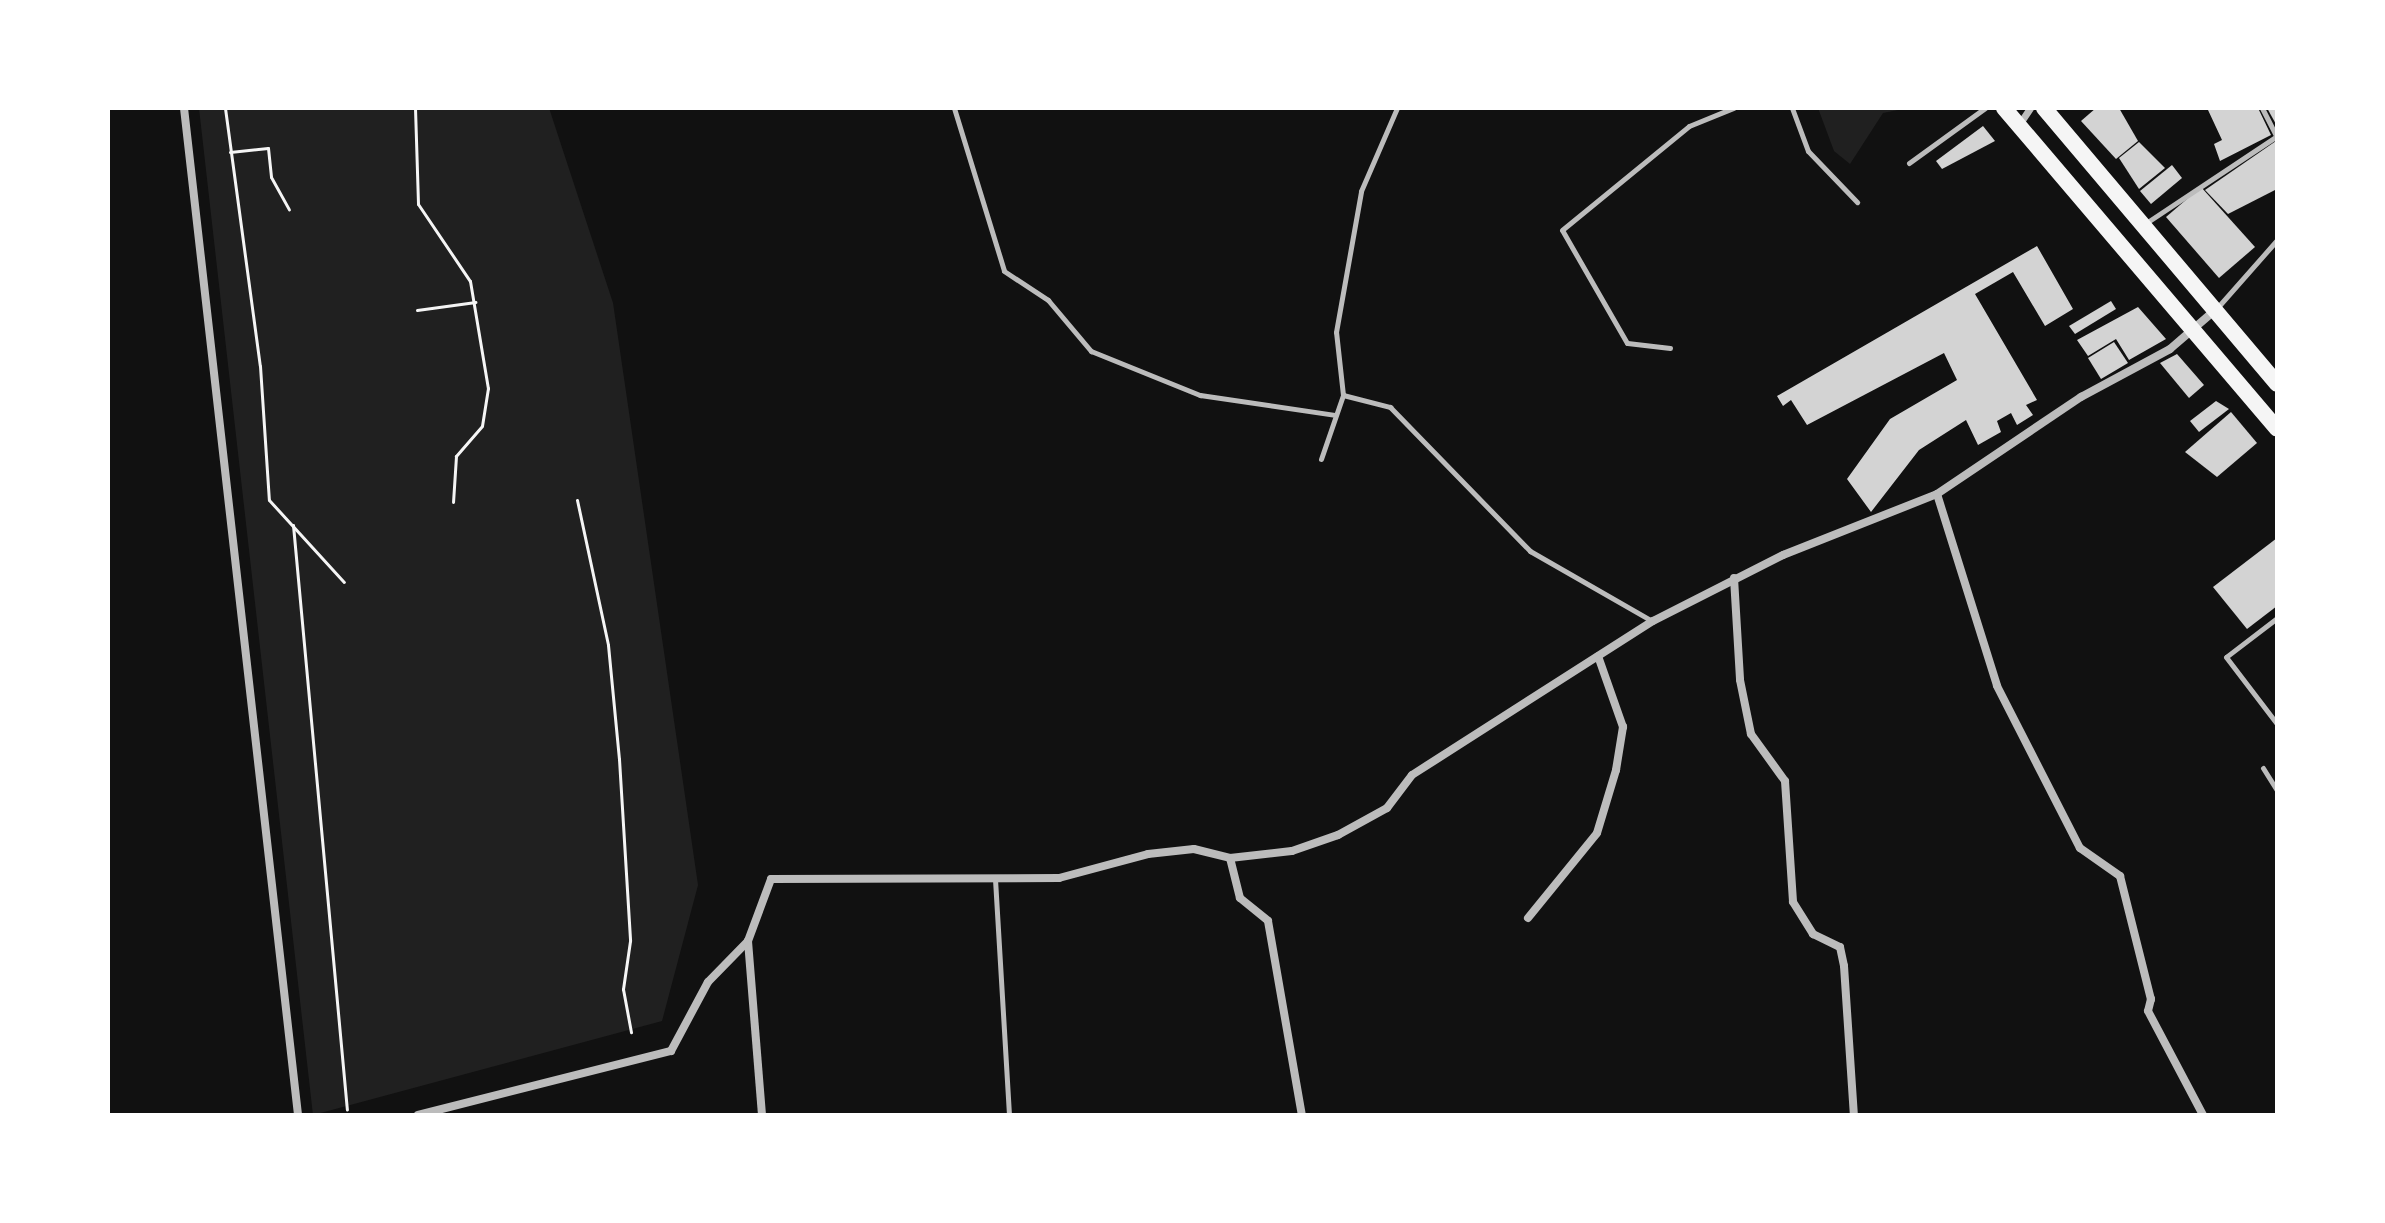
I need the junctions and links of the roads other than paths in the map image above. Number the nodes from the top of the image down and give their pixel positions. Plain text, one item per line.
1 (184, 108) edge
2 (954, 108) edge
3 (1397, 108) edge
4 (1733, 108) edge
5 (1792, 108) edge
6 (1985, 108) edge
7 (2004, 108) edge
8 (2030, 108) edge
9 (2044, 108) edge
10 (2262, 108) edge
11 (2018, 125) junction
12 (2277, 136) edge
13 (1909, 163) dead end
14 (1857, 202) dead end
15 (2142, 226) junction
16 (2277, 240) edge
17 (2214, 311) junction
18 (2192, 332) junction
19 (1670, 348) dead end
20 (2277, 384) edge
21 (1343, 395) junction
22 (1335, 415) junction
23 (2277, 429) edge
24 (1321, 459) dead end
25 (1937, 494) junction
26 (1734, 578) junction
27 (2277, 618) edge
28 (1653, 621) junction
29 (1598, 656) junction
30 (2277, 724) edge
31 (2263, 768) dead end
32 (2277, 790) edge
33 (1230, 858) junction
34 (995, 879) junction
35 (1528, 918) dead end
36 (748, 941) junction
37 (298, 1115) edge
38 (418, 1115) edge
39 (762, 1115) edge
40 (1009, 1115) edge
41 (1302, 1115) edge
42 (1854, 1115) edge
43 (2203, 1115) edge

1 - 37 street
2 - 22 lane
3 - 21 lane
4 - 19 lane
5 - 14 lane
6 - 13 lane
7 - 11 main road
8 - 11 street
9 - 15 main road
10 - 12 lane
11 - 18 main road
12 - 15 lane
15 - 17 main road
16 - 17 lane
17 - 18 street
17 - 20 main road
18 - 23 main road
18 - 25 street
21 - 22 lane
21 - 28 lane
22 - 24 lane
25 - 26 street
25 - 43 street
26 - 28 street
26 - 42 street
27 - 30 lane
28 - 29 street
29 - 33 street
29 - 35 street
31 - 32 lane
33 - 34 street
33 - 41 street
34 - 36 street
34 - 40 lane
36 - 38 street
36 - 39 street

